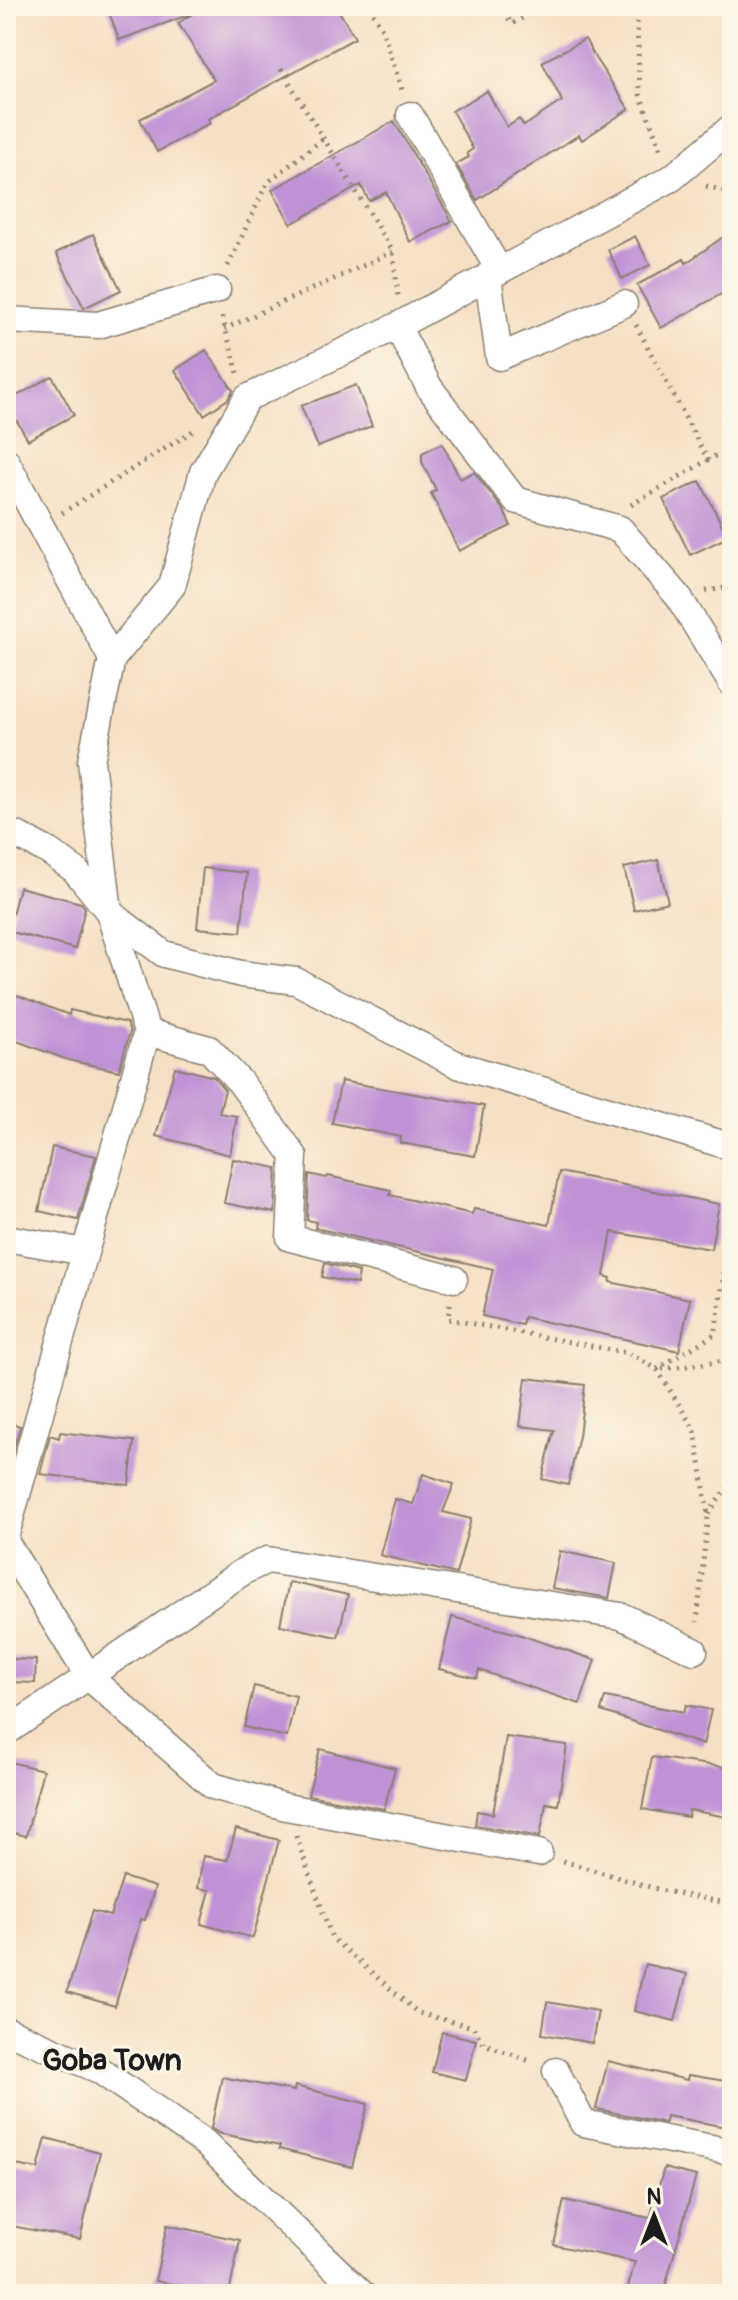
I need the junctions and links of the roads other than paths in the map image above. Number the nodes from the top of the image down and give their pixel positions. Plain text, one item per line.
1 (410, 115) road end
2 (732, 127) edge
3 (494, 273) junction
4 (217, 290) road end
5 (624, 304) road end
6 (6, 320) edge
7 (397, 326) junction
8 (6, 461) edge
9 (112, 659) junction
10 (732, 684) edge
11 (6, 835) edge
12 (109, 912) junction
13 (147, 1032) junction
14 (732, 1147) edge
15 (6, 1238) edge
16 (85, 1252) junction
17 (454, 1279) road end
18 (6, 1534) edge
19 (6, 1543) edge
20 (694, 1651) road end
21 (89, 1677) junction
22 (6, 1732) edge
23 (539, 1853) road end
24 (6, 2030) edge
25 (556, 2071) road end
26 (732, 2152) edge
27 (362, 2294) edge

1 - 3 street
2 - 3 street
3 - 5 street
3 - 7 street
4 - 6 street
7 - 9 street
7 - 10 street
8 - 9 street
9 - 12 street
11 - 12 street
12 - 13 street
12 - 14 street
13 - 16 street
13 - 17 street
15 - 16 street
16 - 18 street
19 - 21 street
20 - 21 street
21 - 22 street
21 - 23 street
24 - 27 street
25 - 26 street

